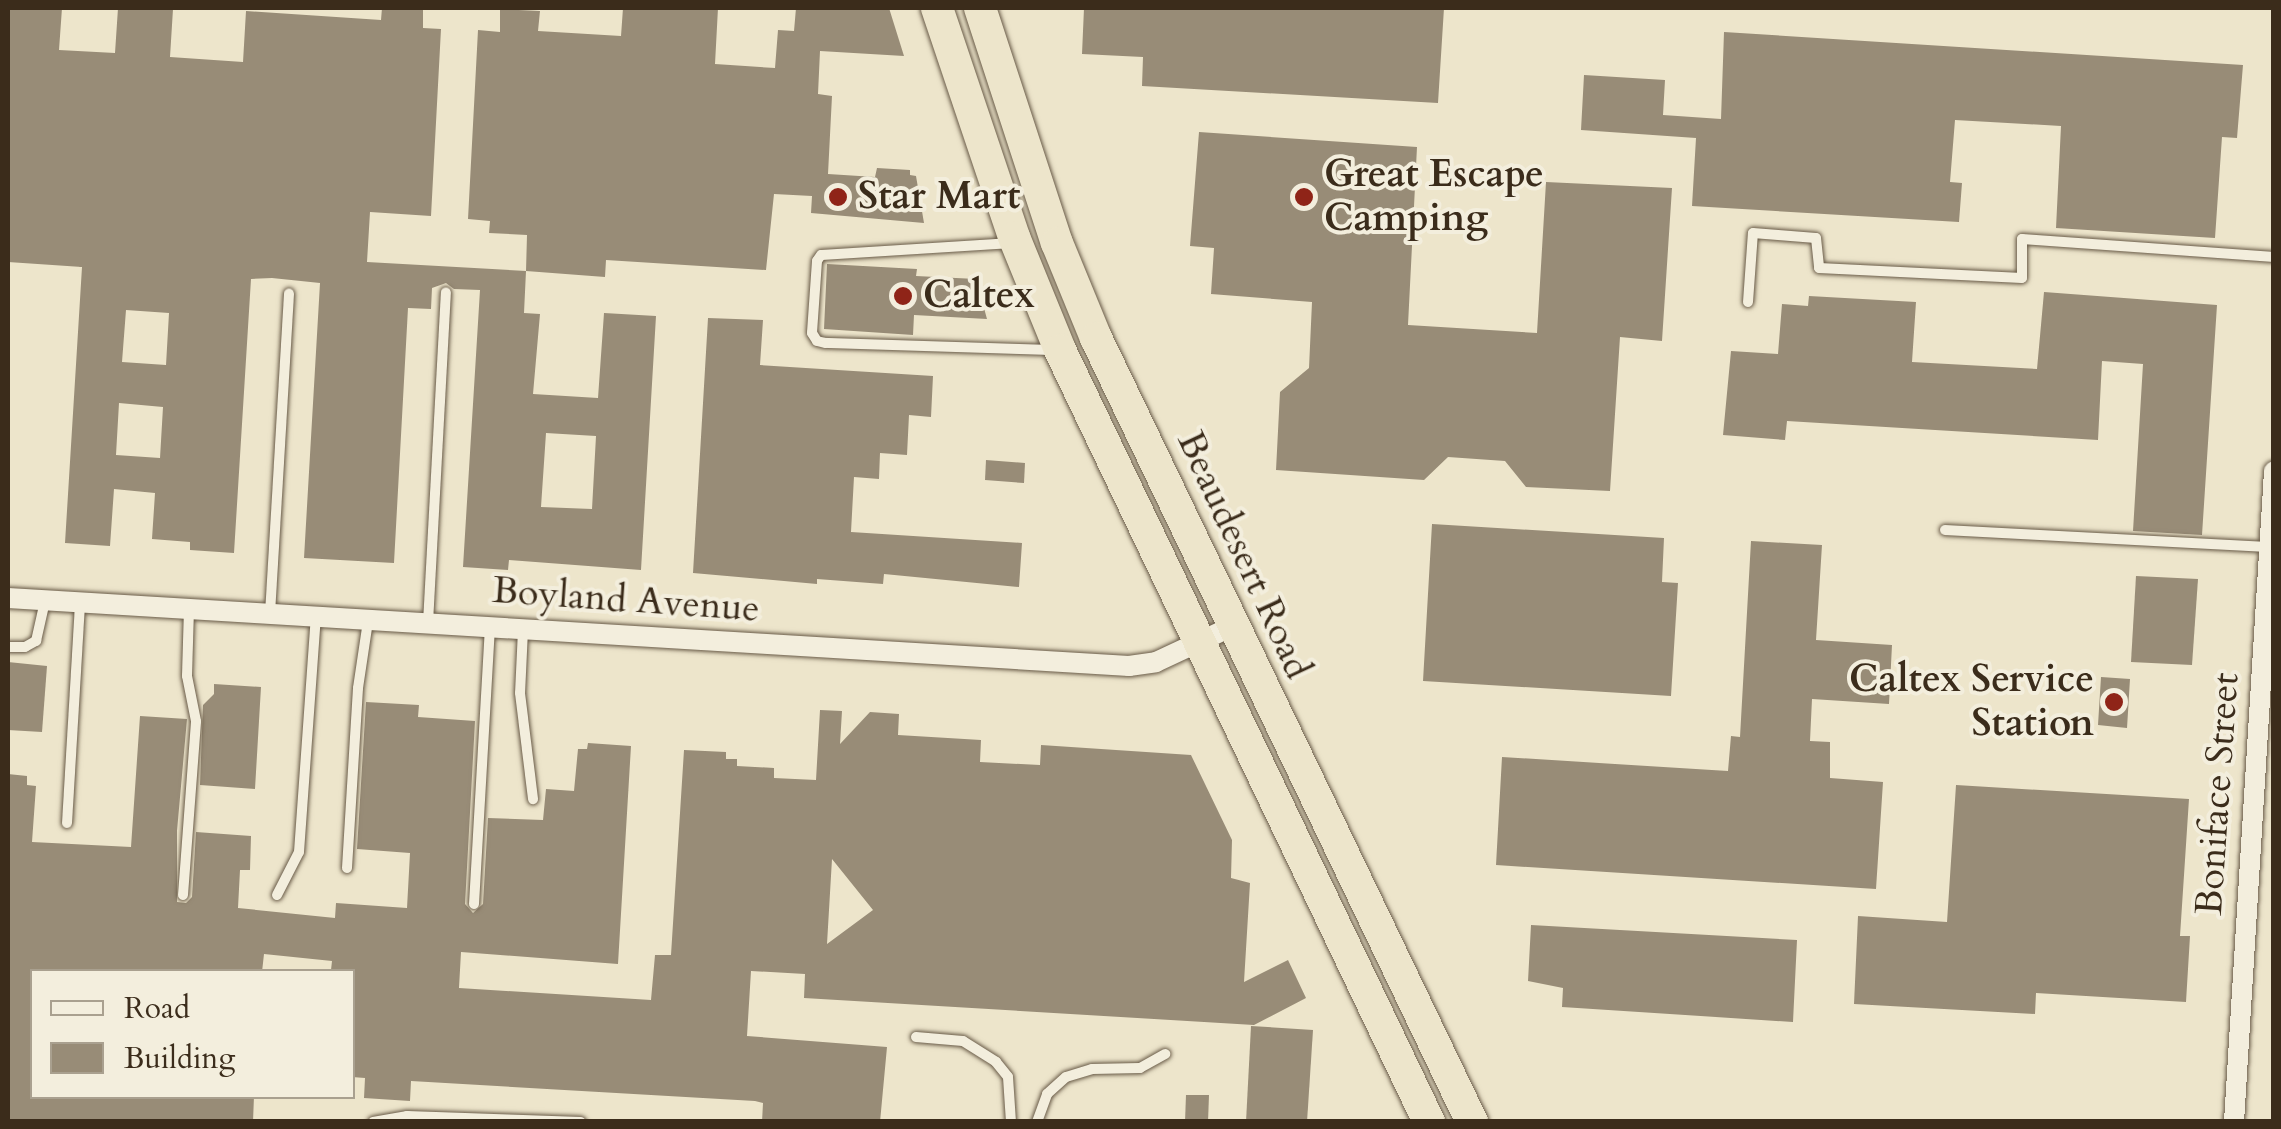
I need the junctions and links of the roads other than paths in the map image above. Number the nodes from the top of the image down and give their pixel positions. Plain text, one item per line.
1 (937, 8) edge
2 (980, 8) edge
3 (1016, 243) junction
4 (2274, 257) edge
5 (446, 292) dead end
6 (289, 294) dead end
7 (1748, 302) dead end
8 (1060, 350) junction
9 (2274, 471) edge
10 (1945, 530) dead end
11 (2268, 548) junction
12 (8, 598) edge
13 (45, 600) junction
14 (80, 603) junction
15 (189, 609) junction
16 (270, 614) junction
17 (316, 616) junction
18 (368, 620) junction
19 (428, 623) junction
20 (1233, 626) junction
21 (490, 627) junction
22 (523, 629) junction
23 (1199, 643) junction
24 (8, 647) edge
25 (532, 800) dead end
26 (68, 823) dead end
27 (347, 868) dead end
28 (184, 895) dead end
29 (277, 895) dead end
30 (474, 904) dead end
31 (916, 1037) dead end
32 (1165, 1054) dead end
33 (373, 1122) edge
34 (581, 1122) edge
35 (1011, 1122) edge
36 (1037, 1122) edge
37 (1430, 1122) edge
38 (1472, 1122) edge
39 (2234, 1122) edge

1 - 3 highway, Beaudesert Road
2 - 20 highway, Beaudesert Road
3 - 8 highway, Beaudesert Road
3 - 8 lane
4 - 7 lane
5 - 19 lane
6 - 16 lane
8 - 23 highway, Beaudesert Road
9 - 11 street, Boniface Street
10 - 11 lane
11 - 39 street, Boniface Street
12 - 13 street, Boyland Avenue
13 - 14 street, Boyland Avenue
13 - 24 lane
14 - 15 street, Boyland Avenue
14 - 26 lane
15 - 16 street, Boyland Avenue
15 - 28 lane
16 - 17 street, Boyland Avenue
17 - 18 street, Boyland Avenue
17 - 29 lane
18 - 19 street, Boyland Avenue
18 - 27 lane
19 - 21 street, Boyland Avenue
20 - 23 street, Boyland Avenue
20 - 38 highway, Beaudesert Road
21 - 22 street, Boyland Avenue
21 - 30 lane
22 - 23 street, Boyland Avenue
22 - 25 lane
23 - 37 highway, Beaudesert Road
31 - 35 lane
32 - 36 lane
33 - 34 lane

